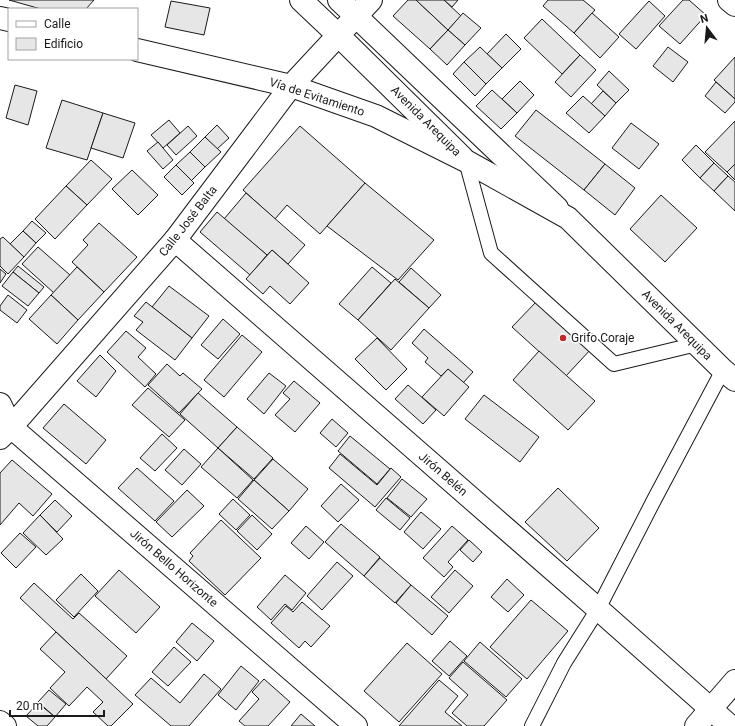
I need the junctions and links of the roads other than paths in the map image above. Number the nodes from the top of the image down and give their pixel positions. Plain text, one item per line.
1 (301, 0) edge
2 (339, 0) edge
3 (371, 0) edge
4 (729, 0) edge
5 (735, 5) edge
6 (356, 16) junction
7 (338, 35) junction
8 (138, 50) edge
9 (291, 86) junction
10 (466, 161) junction
11 (568, 218) junction
12 (175, 240) junction
13 (697, 344) junction
14 (729, 375) edge
15 (0, 404) edge
16 (6, 433) edge
17 (598, 609) junction
18 (735, 681) edge
19 (711, 709) junction
20 (0, 722) edge
21 (5, 726) edge
22 (356, 726) edge
23 (532, 726) edge
24 (696, 726) edge
25 (730, 726) edge

1 - 7 main road, Avenida Arequipa
2 - 6 main road, Avenida Arequipa
3 - 6 main road, Calle José Balta
4 - 5 main road
6 - 7 main road, Calle José Balta
6 - 11 main road, Avenida Arequipa
7 - 9 main road, Calle José Balta
7 - 10 main road, Avenida Arequipa
8 - 9 main road, Vía de Evitamiento
9 - 10 main road, Vía de Evitamiento
9 - 12 main road, Calle José Balta
10 - 11 main road, Avenida Arequipa
10 - 13 lane
11 - 13 main road, Avenida Arequipa
12 - 16 main road, Calle José Balta
12 - 17 main road, Jirón Belén
13 - 14 main road, Avenida Arequipa
14 - 17 lane
15 - 16 main road, Jirón Bello Horizonte
16 - 22 main road, Jirón Bello Horizonte
17 - 19 main road, Jirón Belén
17 - 23 lane
18 - 19 main road
19 - 24 main road
19 - 25 main road, Jirón Belén
20 - 21 main road

